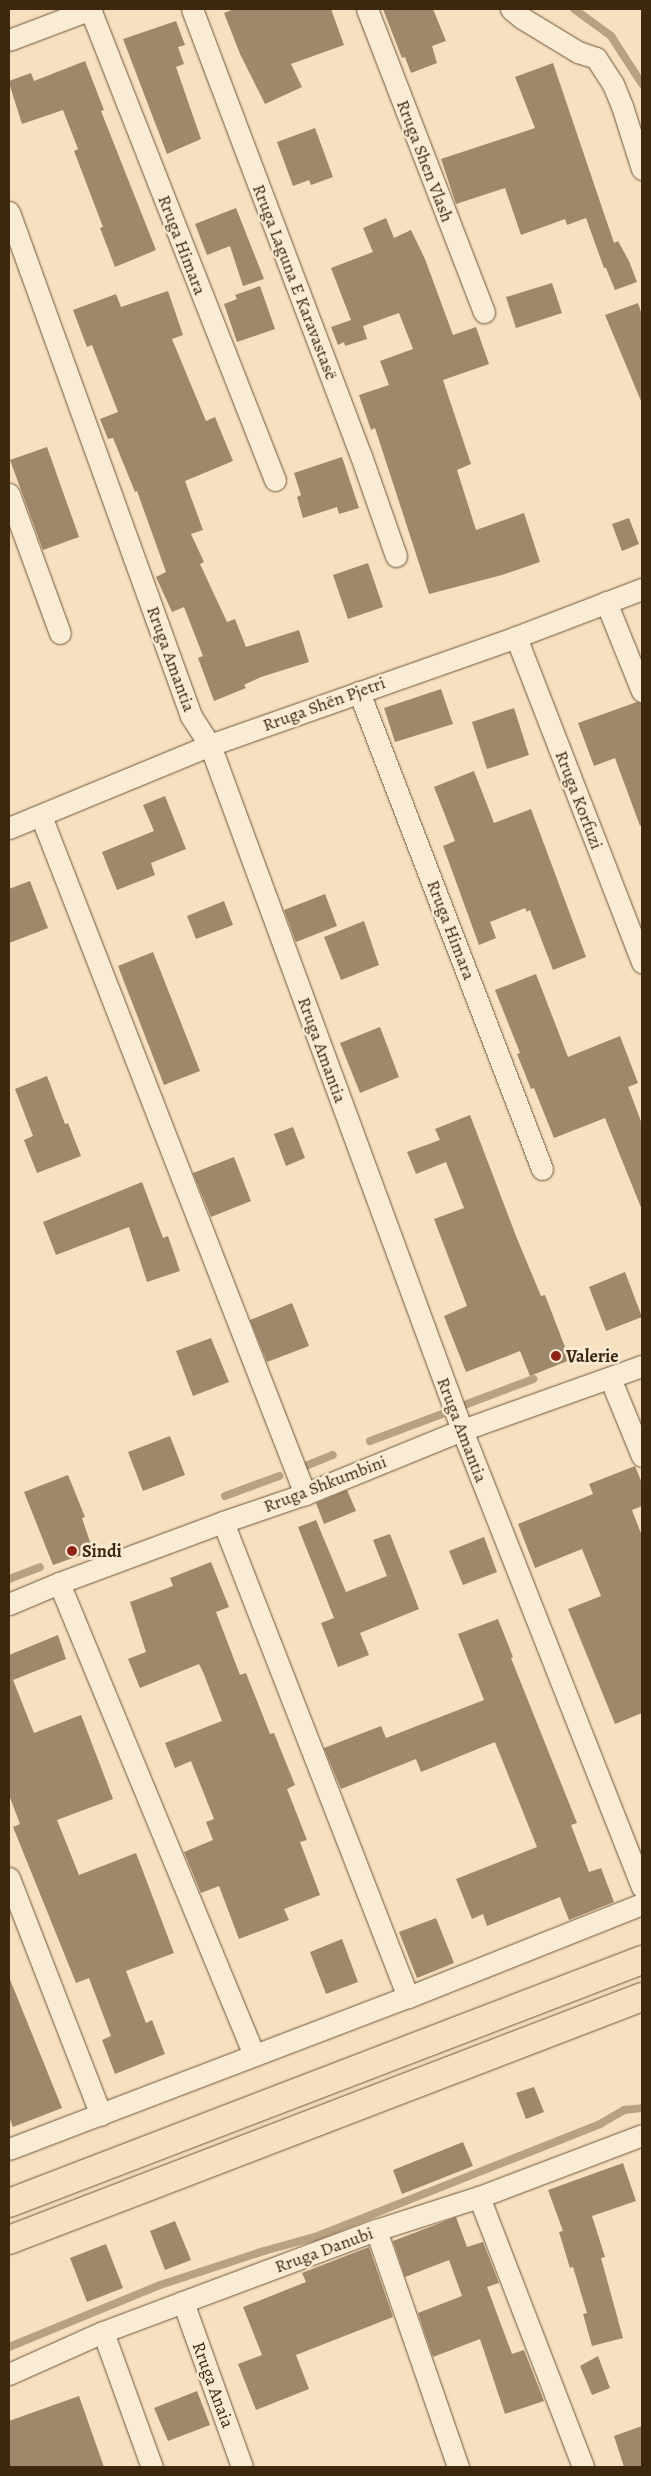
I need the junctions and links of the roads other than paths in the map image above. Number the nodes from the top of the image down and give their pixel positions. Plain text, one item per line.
1 (91, 9) edge
2 (192, 9) edge
3 (367, 9) edge
4 (511, 9) edge
5 (9, 40) edge
6 (642, 169) edge
7 (9, 212) edge
8 (484, 312) dead end
9 (274, 480) dead end
10 (9, 494) edge
11 (396, 556) dead end
12 (642, 589) edge
13 (606, 602) junction
14 (60, 633) dead end
15 (516, 637) junction
16 (642, 691) edge
17 (359, 692) junction
18 (210, 745) junction
19 (41, 816) junction
20 (9, 828) edge
21 (642, 962) edge
22 (542, 1169) dead end
23 (642, 1366) edge
24 (610, 1378) junction
25 (462, 1430) junction
26 (642, 1456) edge
27 (305, 1494) junction
28 (223, 1522) junction
29 (59, 1583) junction
30 (9, 1604) edge
31 (9, 1878) edge
32 (642, 1887) edge
33 (642, 1904) edge
34 (642, 1960) edge
35 (408, 1997) junction
36 (642, 1997) edge
37 (254, 2055) junction
38 (101, 2115) junction
39 (642, 2135) edge
40 (9, 2149) edge
41 (479, 2197) junction
42 (9, 2203) edge
43 (376, 2230) junction
44 (9, 2240) edge
45 (183, 2302) junction
46 (104, 2332) junction
47 (9, 2374) edge
48 (152, 2467) edge
49 (242, 2467) edge
50 (458, 2467) edge
51 (583, 2467) edge

1 - 5 street
1 - 9 street, Rruga Himara
2 - 11 street, Rruga Laguna E Karavastasë
3 - 8 street, Rruga Shen Vlash
4 - 6 street
7 - 18 street, Rruga Amantia
10 - 14 street
12 - 13 street, Rruga Shën Pjetri
13 - 15 street, Rruga Shën Pjetri
13 - 16 street
15 - 17 street, Rruga Shën Pjetri
15 - 21 street, Rruga Korfuzi
17 - 18 street, Rruga Shën Pjetri
17 - 22 street, Rruga Himara
18 - 19 street, Rruga Shën Pjetri
18 - 25 street, Rruga Amantia
19 - 20 street, Rruga Shën Pjetri
19 - 27 street
23 - 24 street, Rruga Shkumbini
24 - 25 street, Rruga Shkumbini
24 - 26 street
25 - 27 street, Rruga Shkumbini
25 - 32 street, Rruga Amantia
27 - 28 street, Rruga Shkumbini
28 - 29 street, Rruga Shkumbini
28 - 35 street
29 - 30 street, Rruga Shkumbini
29 - 37 street
31 - 38 street
33 - 35 street
34 - 42 main road
35 - 37 street
36 - 44 main road
37 - 38 street
38 - 40 street
39 - 41 street, Rruga Danubi
41 - 43 street, Rruga Danubi
41 - 51 street
43 - 45 street, Rruga Danubi
43 - 50 street
45 - 46 street, Rruga Danubi
45 - 49 street, Rruga Anaia
46 - 47 street, Rruga Danubi
46 - 48 street

